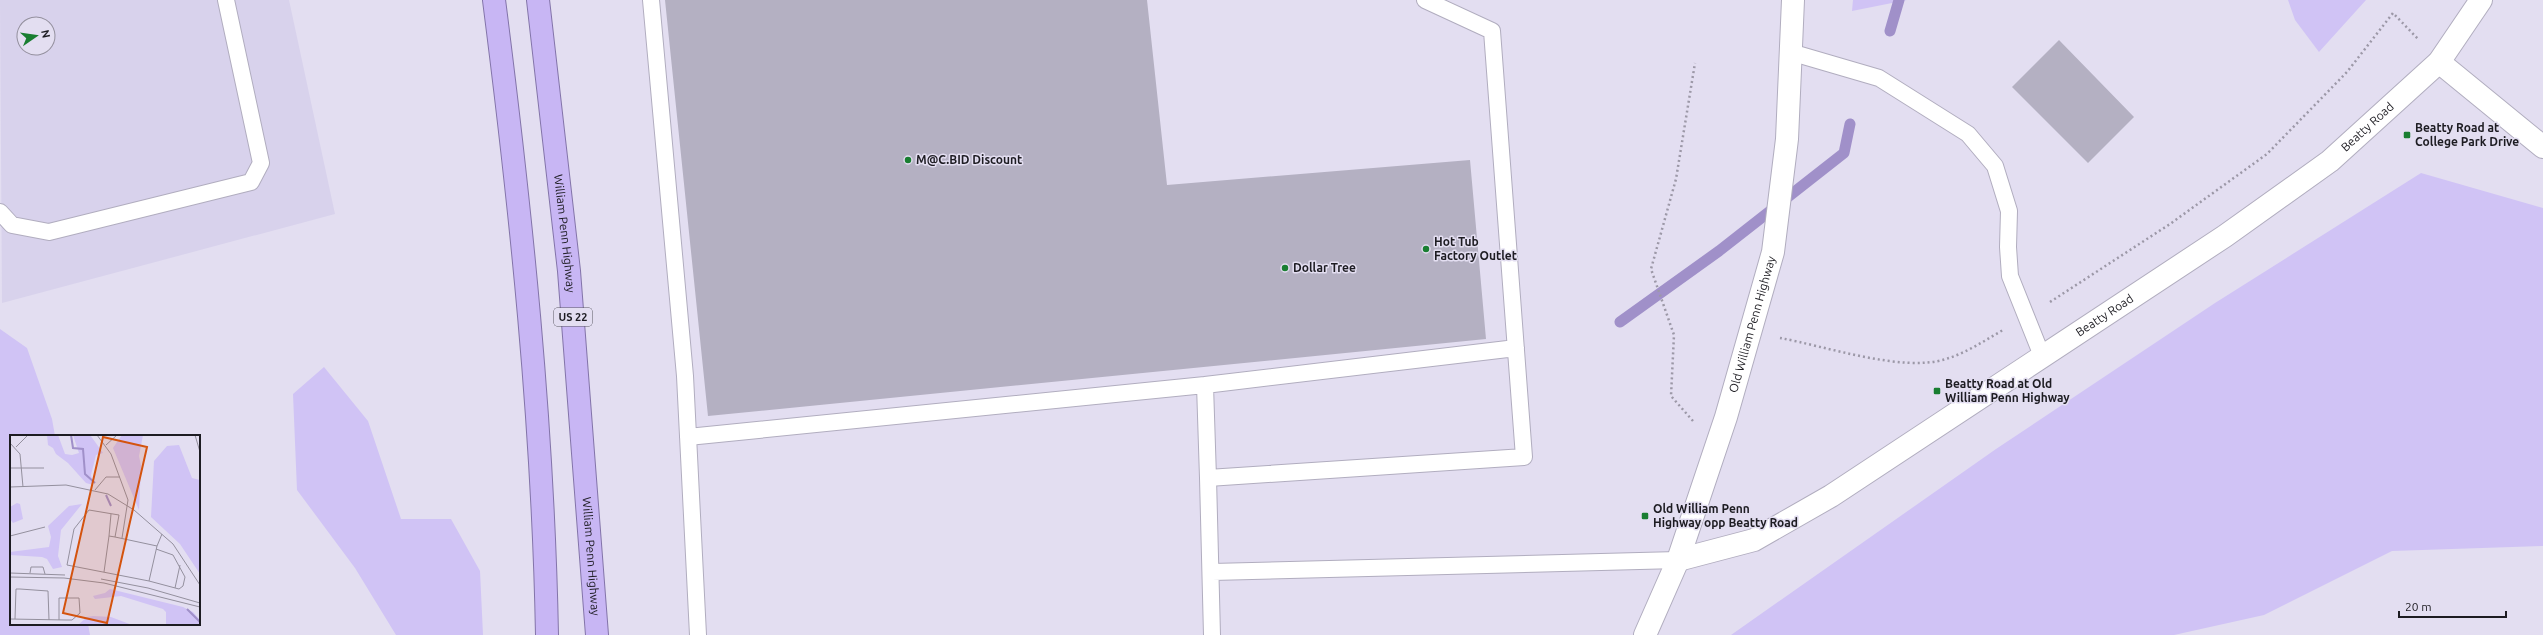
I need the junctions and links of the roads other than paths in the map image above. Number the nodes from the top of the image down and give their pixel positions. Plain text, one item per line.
1 (226, 0) edge
2 (494, 0) edge
3 (538, 0) edge
4 (651, 0) edge
5 (1424, 0) edge
6 (1792, 0) edge
7 (2481, 0) edge
8 (1790, 52) junction
9 (2440, 62) junction
10 (2543, 147) edge
11 (0, 212) edge
12 (1516, 348) junction
13 (2042, 356) junction
14 (1205, 385) junction
15 (688, 437) junction
16 (1208, 478) junction
17 (1678, 560) junction
18 (1212, 572) junction
19 (547, 635) edge
20 (597, 635) edge
21 (698, 635) edge
22 (1212, 635) edge
23 (1644, 635) edge

1 - 11 lane
2 - 19 highway
3 - 20 highway, William Penn Highway / US 22
4 - 15 lane
5 - 12 lane
6 - 8 street, Old William Penn Highway
7 - 9 street, Beatty Road
8 - 13 lane
8 - 17 street, Old William Penn Highway
9 - 10 street
9 - 13 street, Beatty Road
12 - 14 lane
12 - 16 lane
13 - 17 street, Beatty Road
14 - 15 lane
14 - 16 lane
15 - 21 lane
16 - 18 lane
17 - 18 lane
17 - 23 street, Old William Penn Highway
18 - 22 lane

